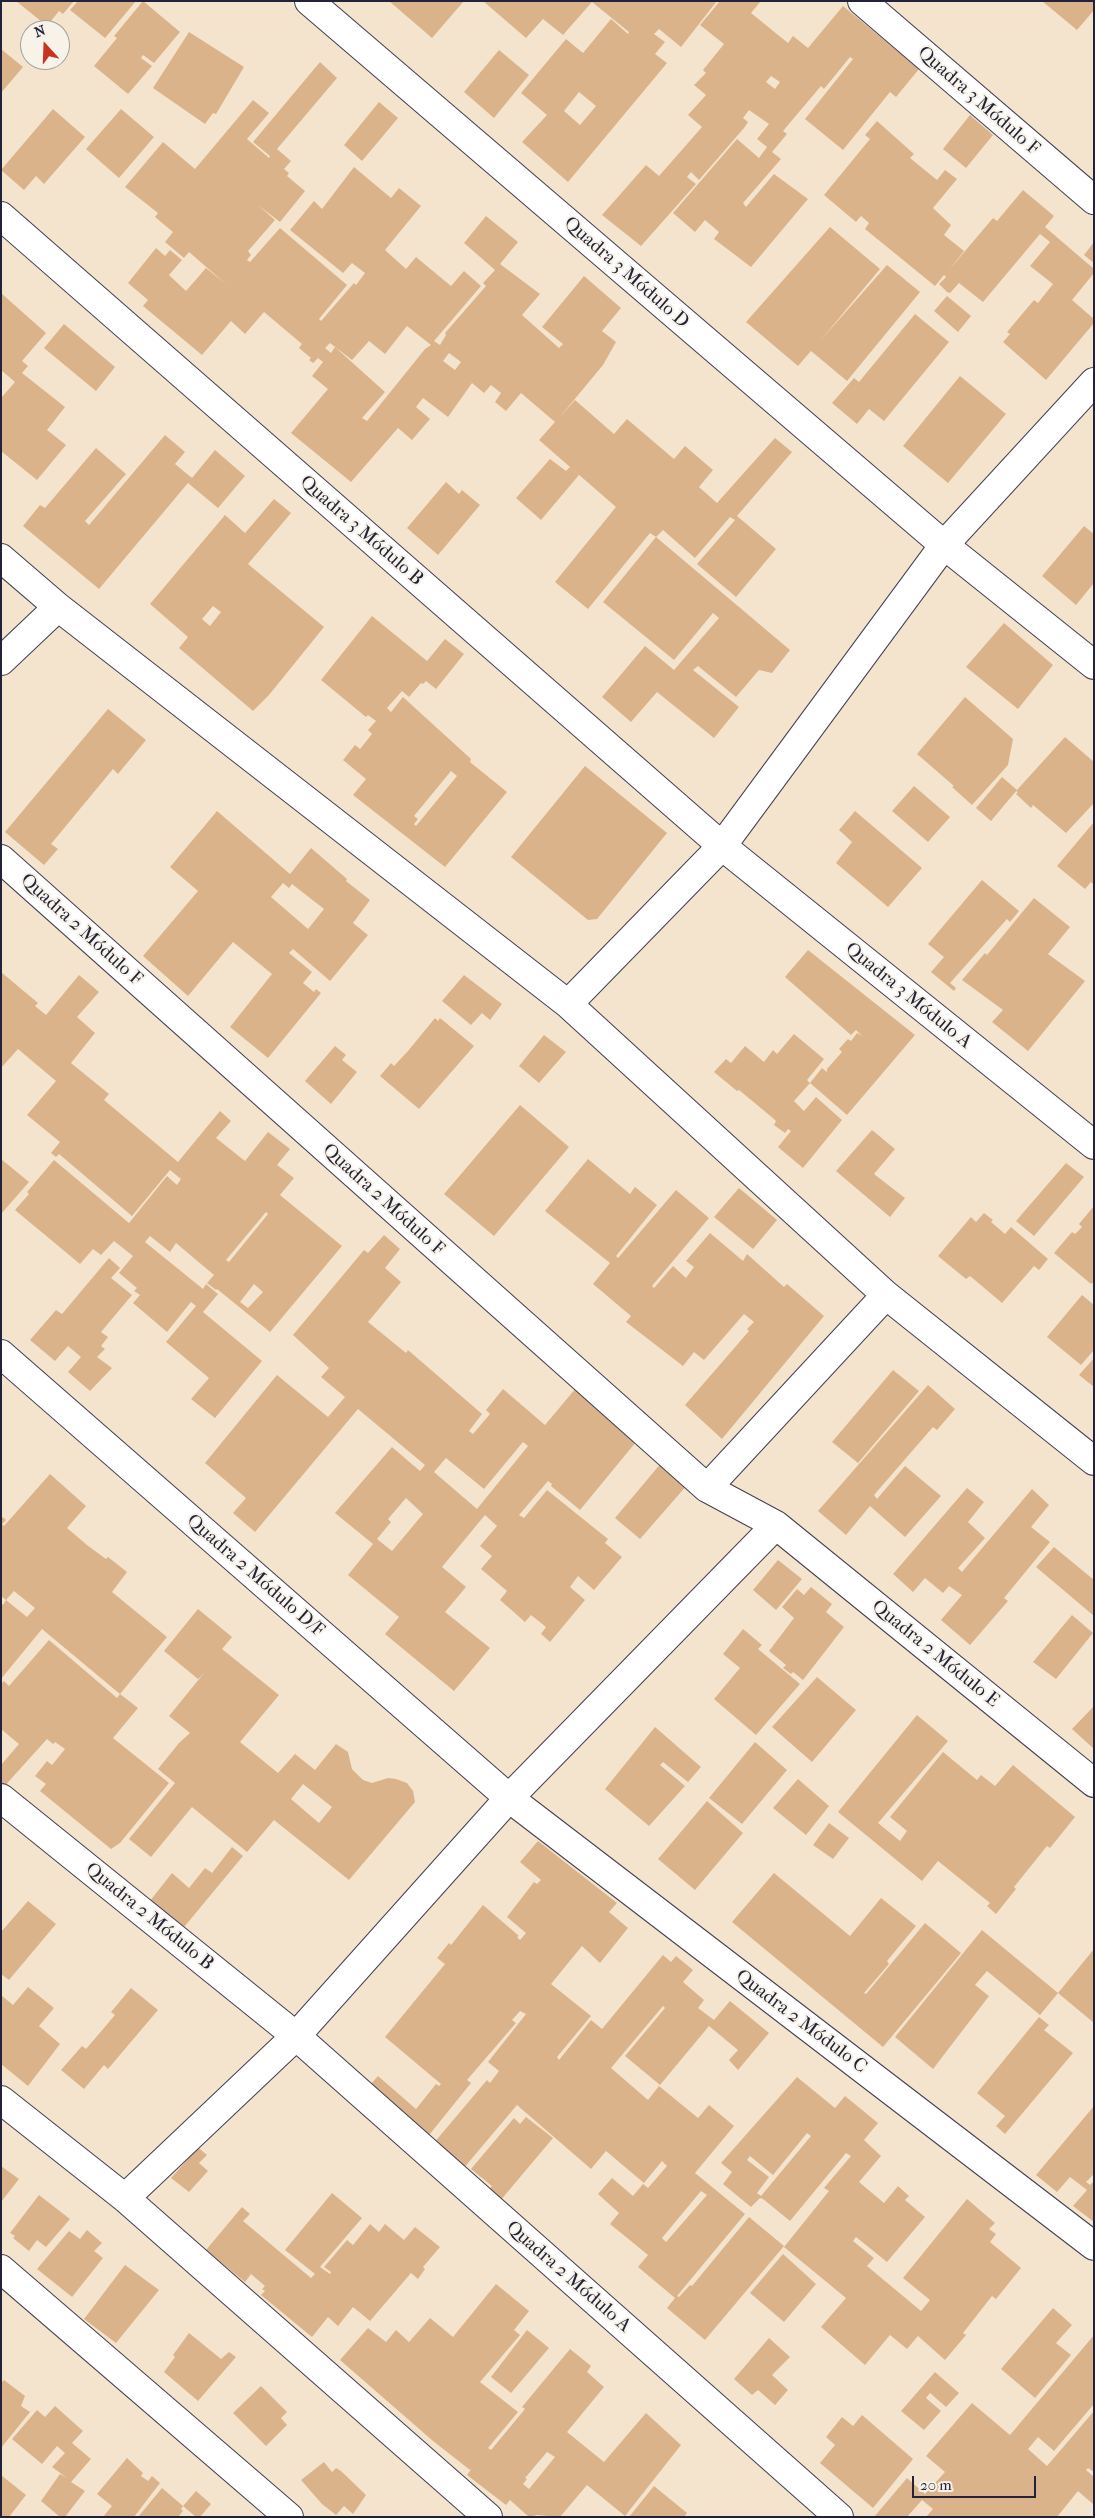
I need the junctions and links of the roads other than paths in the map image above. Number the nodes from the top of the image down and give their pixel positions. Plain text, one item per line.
1 (309, 1) edge
2 (862, 1) edge
3 (1094, 200) edge
4 (1, 216) edge
5 (1094, 382) edge
6 (944, 545) junction
7 (1, 558) edge
8 (58, 607) junction
9 (1, 662) edge
10 (1094, 665) edge
11 (722, 846) junction
12 (1, 858) edge
13 (568, 1004) junction
14 (1094, 1145) edge
15 (886, 1295) junction
16 (1, 1354) edge
17 (1094, 1461) edge
18 (707, 1488) junction
19 (776, 1526) junction
20 (1094, 1783) edge
21 (1, 1798) edge
22 (509, 1798) junction
23 (296, 2036) junction
24 (1, 2100) edge
25 (125, 2198) junction
26 (1094, 2246) edge
27 (1, 2269) edge
28 (289, 2517) edge
29 (488, 2517) edge
30 (839, 2517) edge

1 - 6 street, Quadra 3 Módulo D
2 - 3 street, Quadra 3 Módulo F
4 - 11 street, Quadra 3 Módulo B
5 - 6 street
6 - 10 street, Quadra 3 Módulo D
6 - 11 street
7 - 8 street
8 - 9 street
8 - 13 street
11 - 13 street
11 - 14 street, Quadra 3 Módulo A
12 - 18 street, Quadra 2 Módulo F
13 - 15 street
15 - 17 street
15 - 18 street
16 - 22 street, Quadra 2 Módulo D/F
18 - 19 street, Quadra 2 Módulo F
19 - 20 street, Quadra 2 Módulo E
19 - 22 street
21 - 23 street, Quadra 2 Módulo B
22 - 23 street
22 - 26 street, Quadra 2 Módulo C
23 - 25 street
23 - 30 street, Quadra 2 Módulo A
24 - 25 street
25 - 29 street
27 - 28 street

